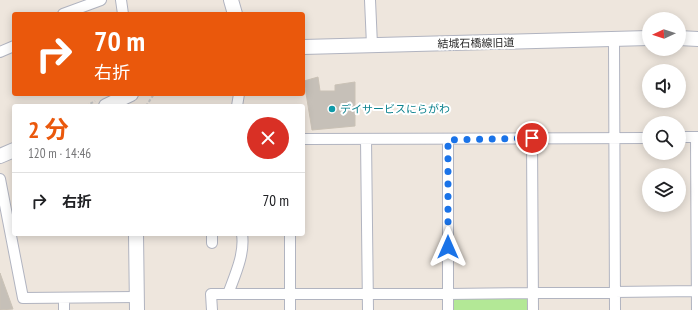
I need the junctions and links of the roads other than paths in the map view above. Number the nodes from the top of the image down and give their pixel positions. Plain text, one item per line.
1 (100, 0) edge
2 (121, 0) edge
3 (231, 0) edge
4 (370, 0) edge
5 (68, 12) edge
6 (123, 12) edge
7 (234, 12) edge
8 (614, 38) junction
9 (642, 38) edge
10 (686, 38) edge
11 (698, 39) edge
12 (372, 45) junction
13 (12, 47) edge
14 (305, 47) edge
15 (0, 52) edge
16 (127, 96) edge
17 (110, 104) edge
18 (686, 137) edge
19 (697, 137) edge
20 (532, 138) junction
21 (642, 138) edge
22 (305, 139) edge
23 (366, 139) junction
24 (614, 139) junction
25 (448, 140) junction
26 (12, 151) edge
27 (0, 156) edge
28 (0, 179) edge
29 (136, 236) edge
30 (242, 236) edge
31 (290, 236) edge
32 (614, 291) junction
33 (698, 291) edge
34 (533, 292) junction
35 (290, 293) junction
36 (228, 294) junction
37 (368, 294) junction
38 (448, 294) junction
39 (64, 298) junction
40 (137, 303) edge
41 (64, 310) edge
42 (212, 310) edge
43 (290, 310) edge
44 (368, 310) edge
45 (448, 310) edge
46 (533, 310) edge
47 (615, 310) edge
48 (697, 310) edge

1 - 5 street
2 - 6 street
3 - 7 street
4 - 12 street
8 - 9 street, 結城石橋線旧道
8 - 12 street, 結城石橋線旧道
8 - 24 street
10 - 11 street
12 - 14 street, 結城石橋線旧道
13 - 15 street
16 - 17 street
18 - 19 street
19 - 33 street
20 - 24 street
20 - 25 street
20 - 34 street
21 - 24 street
22 - 23 street
23 - 25 street
23 - 37 street
24 - 32 street
25 - 38 street
26 - 27 street
28 - 39 street
29 - 40 street
30 - 36 street
31 - 35 street
32 - 33 street
32 - 34 street
32 - 47 street
33 - 48 street
34 - 38 street
34 - 46 street
35 - 36 street
35 - 37 street
35 - 43 street
36 - 42 street
37 - 38 street
37 - 44 street
38 - 45 street
39 - 40 street
39 - 41 street

